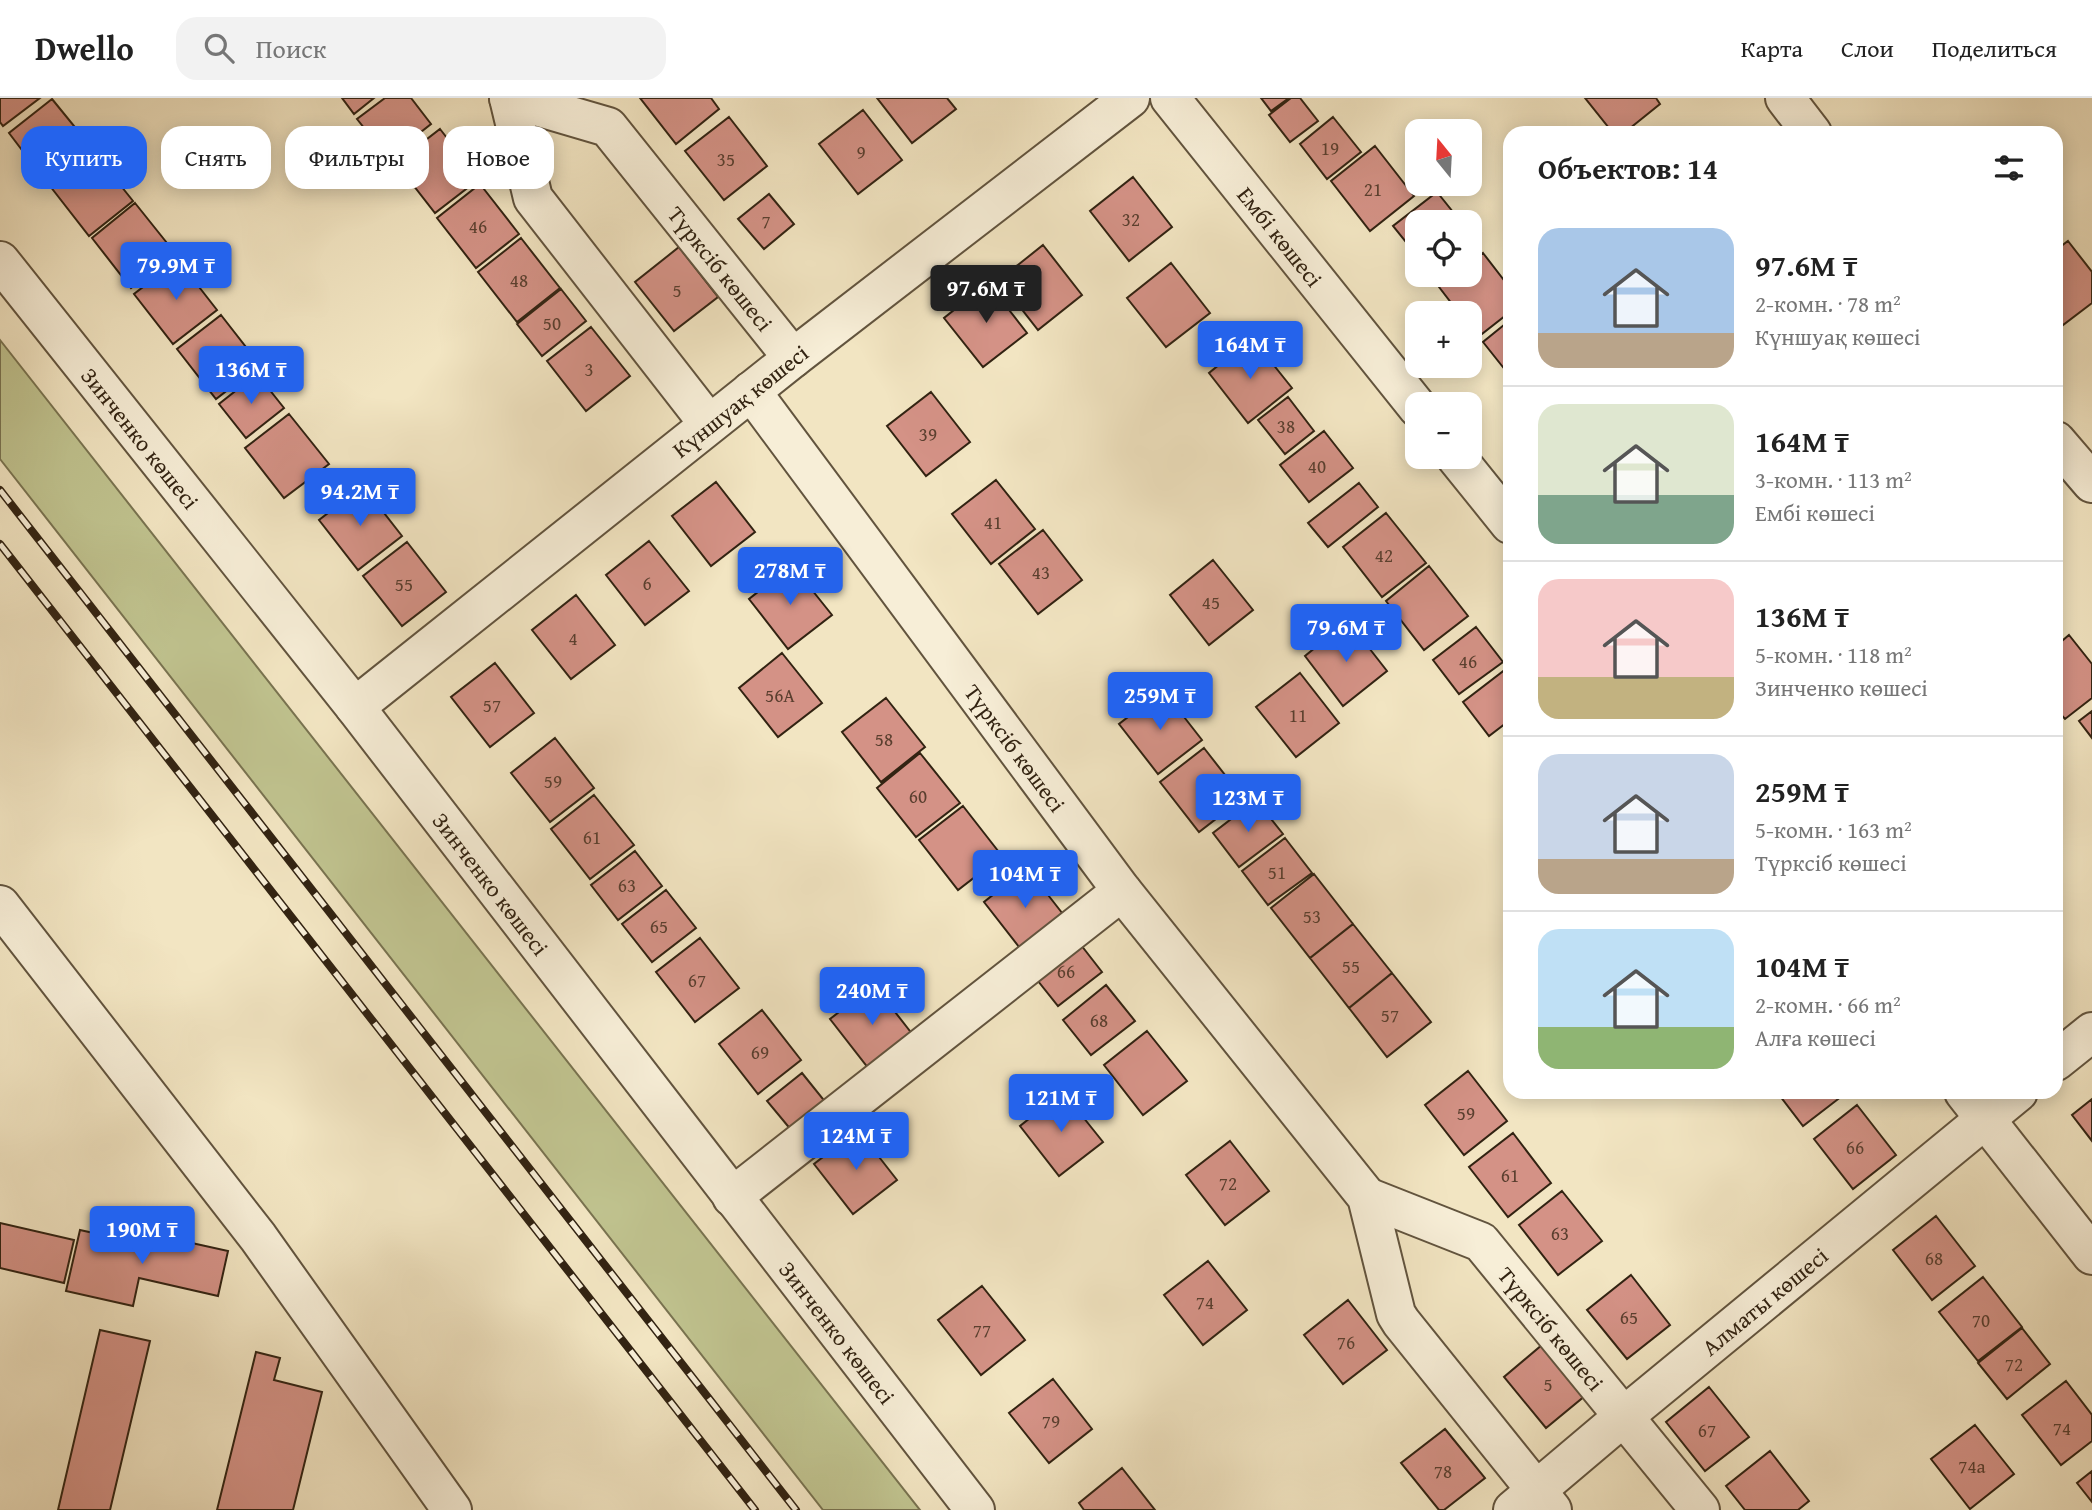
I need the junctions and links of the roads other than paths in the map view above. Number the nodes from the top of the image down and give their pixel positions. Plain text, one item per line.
1 (509, 98) edge
2 (1130, 98) edge
3 (1170, 98) edge
4 (1785, 98) edge
5 (1807, 126) edge
6 (0, 261) edge
7 (793, 358) junction
8 (751, 391) junction
9 (1405, 392) edge
10 (709, 424) junction
11 (2063, 449) edge
12 (1466, 469) edge
13 (2092, 483) edge
14 (1503, 515) edge
15 (355, 707) junction
16 (1122, 891) junction
17 (0, 905) edge
18 (17, 952) edge
19 (2092, 1032) edge
20 (2063, 1055) edge
21 (1994, 1099) edge
22 (1974, 1105) edge
23 (732, 1197) junction
24 (1367, 1197) junction
25 (2092, 1255) edge
26 (1623, 1417) junction
27 (1534, 1504) edge
28 (452, 1510) edge
29 (975, 1510) edge
30 (1700, 1510) edge

1 - 7 street, Түрксіб көшесі
1 - 10 street, Түрксіб көшесі
2 - 7 street, Күншуақ көшесі
3 - 9 street, Ембі көшесі
4 - 5 street
6 - 15 street, Зинченко көшесі
7 - 8 street, Күншуақ көшесі
8 - 10 street, Күншуақ көшесі
8 - 16 street, Түрксіб көшесі
10 - 15 street, Күншуақ көшесі
11 - 13 street
12 - 14 street
15 - 23 street, Зинченко көшесі
16 - 23 street
16 - 24 street, Түрксіб көшесі
17 - 18 street
18 - 28 street
19 - 20 street
21 - 22 street, Алматы көшесі
22 - 25 street
22 - 26 street, Алматы көшесі
23 - 29 street, Зинченко көшесі
24 - 26 street, Түрксіб көшесі
24 - 27 street, Түрксіб көшесі
26 - 27 street, Алматы көшесі
26 - 30 street, Түрксіб көшесі

